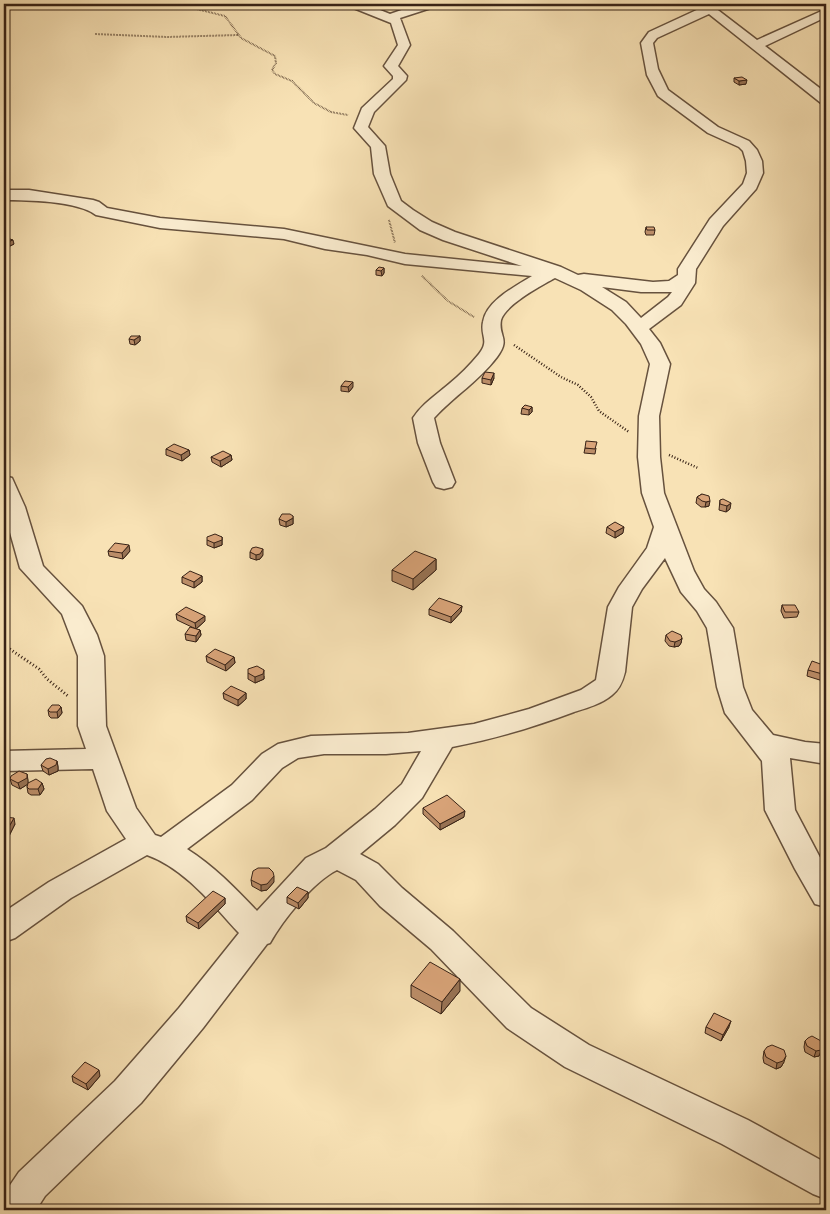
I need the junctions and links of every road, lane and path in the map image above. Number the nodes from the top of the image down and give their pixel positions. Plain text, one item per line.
1 (176, 4) edge
2 (355, 4) edge
3 (430, 4) edge
4 (706, 6) edge
5 (826, 13) edge
6 (390, 18) junction
7 (95, 34) dead end
8 (239, 36) junction
9 (757, 45) junction
10 (821, 90) edge
11 (826, 100) edge
12 (362, 122) junction
13 (4, 195) edge
14 (394, 203) junction
15 (405, 259) junction
16 (562, 274) junction
17 (686, 277) junction
18 (639, 328) junction
19 (494, 333) junction
20 (649, 445) junction
21 (698, 468) dead end
22 (444, 482) dead end
23 (4, 483) edge
24 (666, 526) junction
25 (4, 646) edge
26 (92, 726) junction
27 (442, 739) junction
28 (765, 744) junction
29 (826, 754) edge
30 (104, 760) junction
31 (4, 762) edge
32 (154, 846) junction
33 (337, 856) junction
34 (826, 895) edge
35 (4, 929) edge
36 (258, 934) junction
37 (826, 1182) edge
38 (15, 1210) edge

1 - 8 path
2 - 6 street
3 - 6 street
4 - 9 street
4 - 17 street
5 - 9 street
6 - 12 street
7 - 8 path
8 - 12 path
9 - 10 street
10 - 11 street
12 - 14 street
13 - 15 street
14 - 15 path
14 - 16 street
15 - 16 street
15 - 19 path
16 - 17 street
16 - 18 street
16 - 19 street
17 - 18 street
18 - 20 street
19 - 20 path
19 - 22 street
20 - 21 path
20 - 24 street
23 - 26 street
24 - 27 street
24 - 28 street
25 - 26 path
26 - 30 street
27 - 32 street
27 - 33 street
28 - 29 street
28 - 34 street
30 - 31 street
30 - 32 street
32 - 35 street
32 - 36 street
33 - 36 street
33 - 37 street
36 - 38 street

